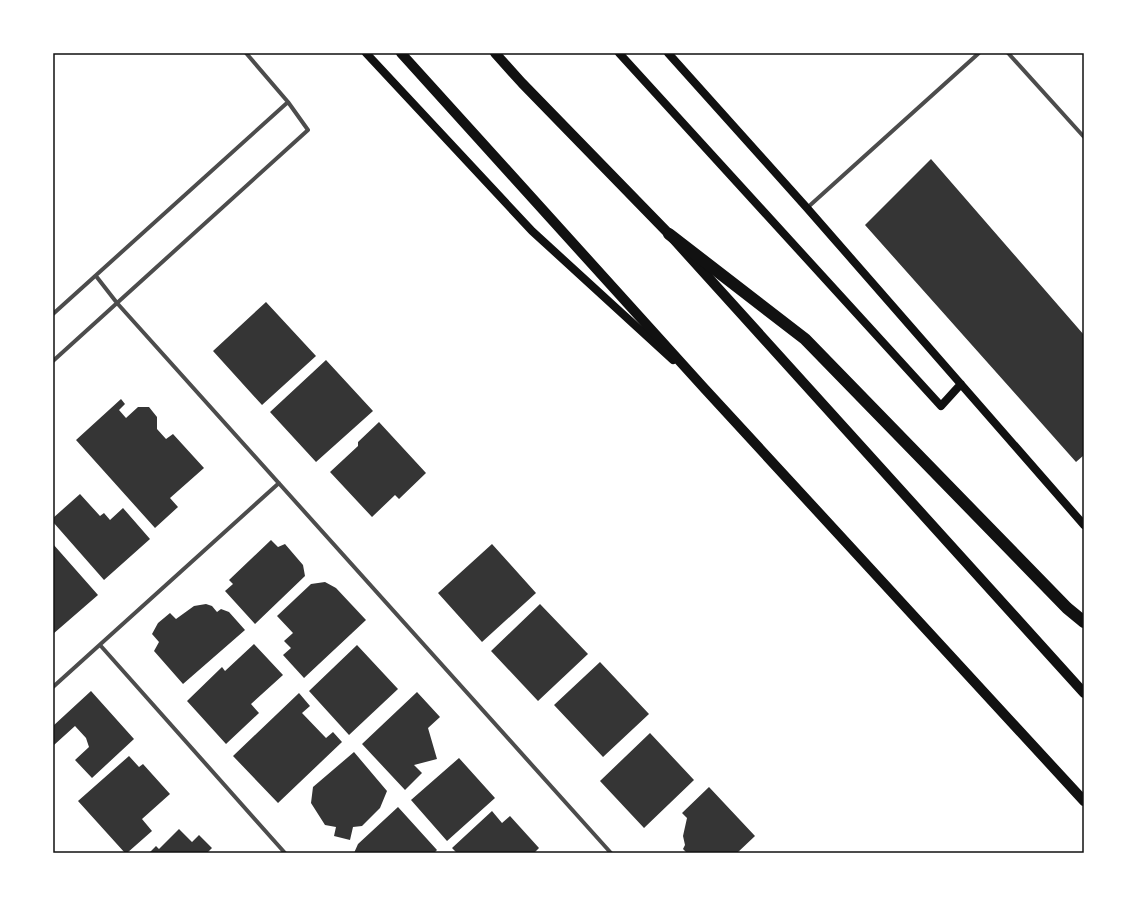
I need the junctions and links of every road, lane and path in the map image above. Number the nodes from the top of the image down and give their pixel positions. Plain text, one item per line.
1 (246, 53) edge
2 (366, 53) edge
3 (401, 53) edge
4 (496, 53) edge
5 (502, 53) edge
6 (619, 53) edge
7 (668, 53) edge
8 (979, 53) edge
9 (1008, 53) edge
10 (522, 83) junction
11 (288, 102) junction
12 (1084, 137) edge
13 (807, 208) junction
14 (669, 234) junction
15 (96, 276) junction
16 (117, 303) junction
17 (53, 314) edge
18 (53, 361) edge
19 (961, 384) junction
20 (704, 388) junction
21 (278, 484) junction
22 (1084, 525) edge
23 (1084, 622) edge
24 (100, 645) junction
25 (53, 688) edge
26 (1084, 692) edge
27 (1084, 801) edge
28 (285, 853) edge
29 (611, 853) edge

1 - 11 street
2 - 20 main road
3 - 20 main road
4 - 10 main road
5 - 10 main road
6 - 19 main road
7 - 13 main road
8 - 13 street
9 - 12 street
10 - 14 main road
11 - 15 street
11 - 16 street
13 - 19 main road
14 - 23 highway
14 - 26 main road
15 - 16 street
15 - 17 street
16 - 18 street
16 - 21 street
19 - 22 main road
20 - 27 main road
21 - 24 street
21 - 29 street
24 - 25 street
24 - 28 street

